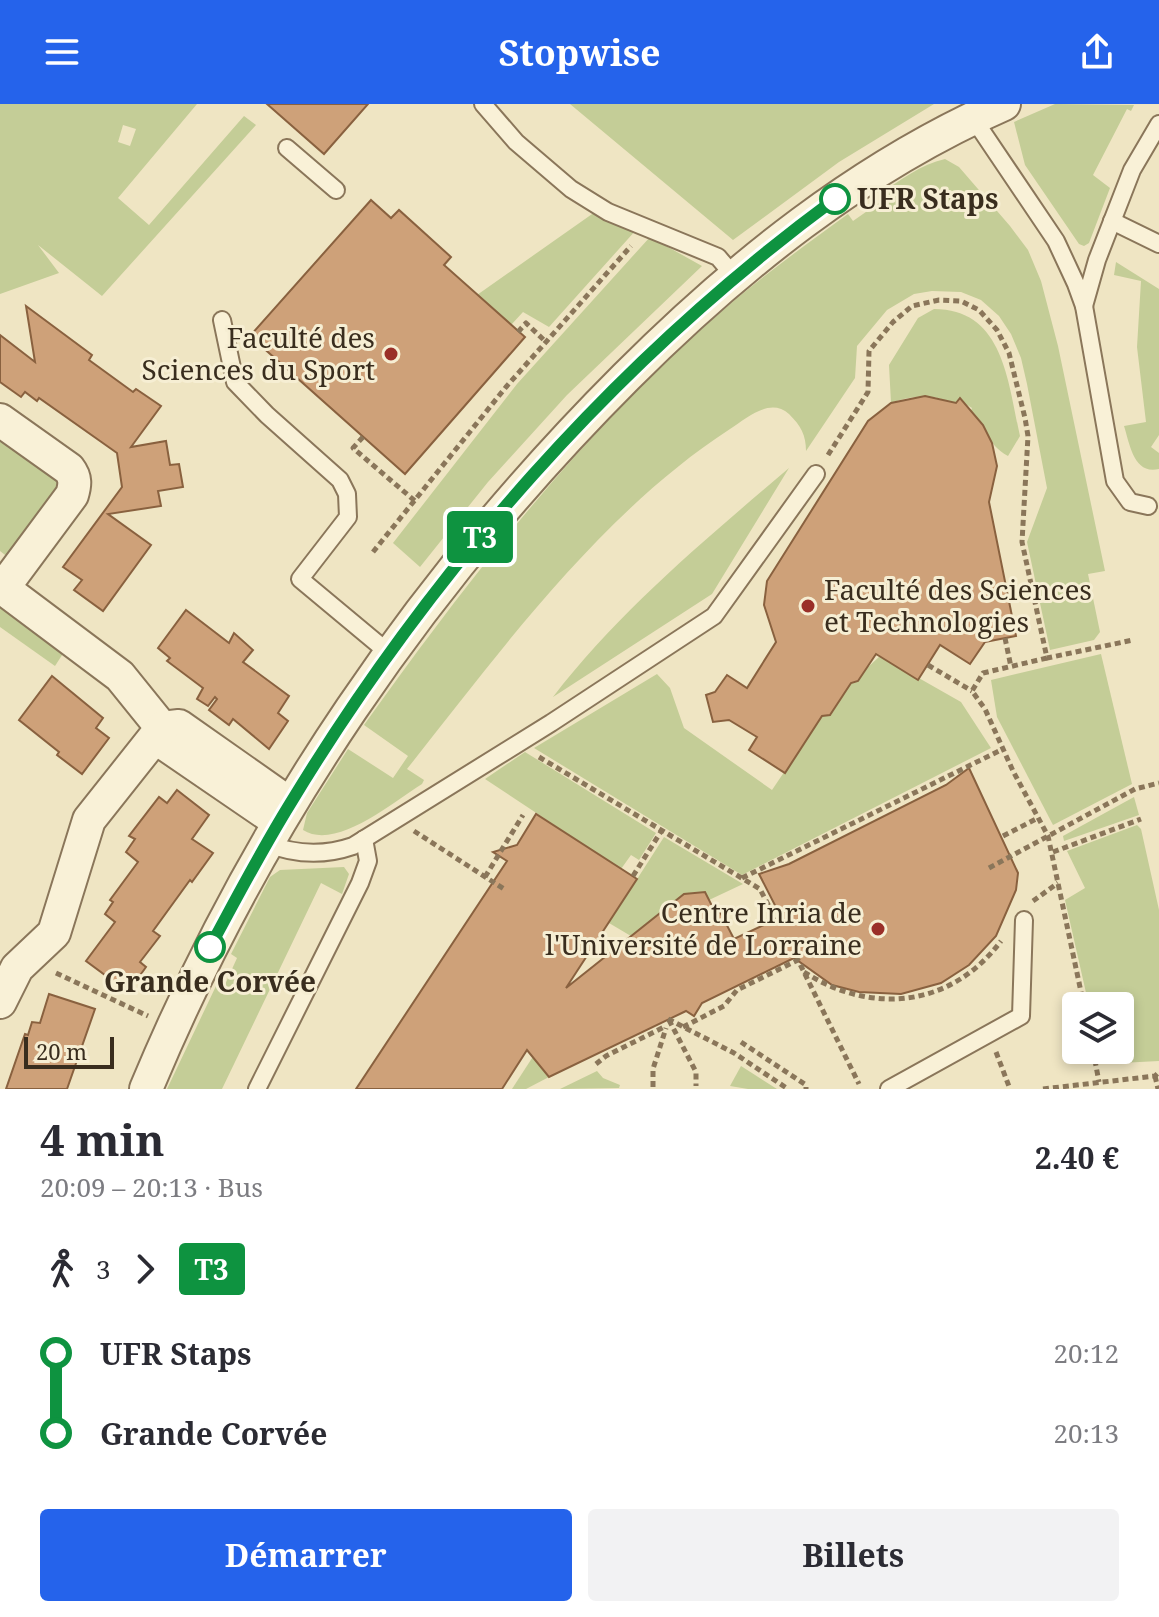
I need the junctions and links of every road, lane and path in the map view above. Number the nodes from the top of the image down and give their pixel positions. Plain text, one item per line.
1 (483, 104) edge
2 (984, 110) edge
3 (1159, 124) edge
4 (287, 148) dead end
5 (336, 190) dead end
6 (1112, 221) junction
7 (648, 227) junction
8 (1159, 244) edge
9 (735, 277) junction
10 (1084, 306) junction
11 (222, 320) dead end
12 (518, 332) dead end
13 (545, 341) junction
14 (0, 420) edge
15 (363, 437) dead end
16 (816, 474) joint
17 (415, 501) junction
18 (1148, 506) dead end
19 (373, 552) dead end
20 (2, 587) edge
21 (1005, 638) dead end
22 (1133, 640) dead end
23 (390, 654) junction
24 (1047, 658) junction
25 (928, 665) dead end
26 (1011, 667) junction
27 (972, 691) junction
28 (162, 728) junction
29 (1003, 749) junction
30 (529, 751) dead end
31 (1159, 783) edge
32 (523, 815) dead end
33 (1038, 818) junction
34 (1141, 819) dead end
35 (278, 823) junction
36 (411, 829) dead end
37 (662, 830) junction
38 (1003, 836) dead end
39 (1048, 836) junction
40 (364, 839) junction
41 (1053, 852) junction
42 (989, 868) dead end
43 (633, 876) dead end
44 (485, 877) junction
45 (742, 878) junction
46 (504, 889) dead end
47 (1024, 920) dead end
48 (777, 922) dead end
49 (1009, 930) dead end
50 (26, 959) junction
51 (803, 972) junction
52 (1081, 992) edge
53 (0, 1002) edge
54 (667, 1023) junction
55 (683, 1027) junction
56 (172, 1028) junction
57 (990, 1035) junction
58 (741, 1042) dead end
59 (596, 1064) dead end
60 (1096, 1064) edge
61 (1157, 1074) edge
62 (1099, 1082) junction
63 (859, 1084) dead end
64 (696, 1086) dead end
65 (653, 1087) dead end
66 (146, 1089) edge
67 (257, 1089) edge
68 (788, 1089) edge
69 (806, 1089) edge
70 (889, 1089) edge
71 (1010, 1089) edge
72 (1043, 1089) edge
73 (1158, 1089) edge

1 - 7 lane
2 - 9 street
2 - 10 lane
3 - 6 lane
4 - 5 lane
6 - 8 lane
6 - 10 lane
7 - 9 lane
7 - 13 path
9 - 23 street
10 - 18 lane
11 - 23 lane
12 - 13 path
13 - 17 path
14 - 20 street
15 - 17 path
16 - 24 path
16 - 40 lane
17 - 19 path
20 - 28 street
21 - 26 path
22 - 24 path
23 - 35 street
24 - 26 path
25 - 27 path
26 - 27 path
27 - 29 path
28 - 35 street
28 - 50 street
29 - 33 path
29 - 45 path
30 - 37 path
31 - 39 path
32 - 44 path
33 - 38 path
33 - 39 path
34 - 41 path
35 - 40 lane
35 - 56 street
36 - 44 path
37 - 43 path
37 - 45 path
39 - 41 path
39 - 42 path
40 - 67 lane
41 - 52 path
44 - 46 path
45 - 48 path
47 - 57 lane
49 - 51 path
50 - 53 street
50 - 56 path
51 - 55 path
51 - 63 path
54 - 55 path
54 - 59 path
54 - 64 path
54 - 65 path
55 - 68 path
56 - 66 street
57 - 70 lane
57 - 71 path
58 - 69 path
60 - 62 path
61 - 62 path
61 - 73 path
62 - 72 path

